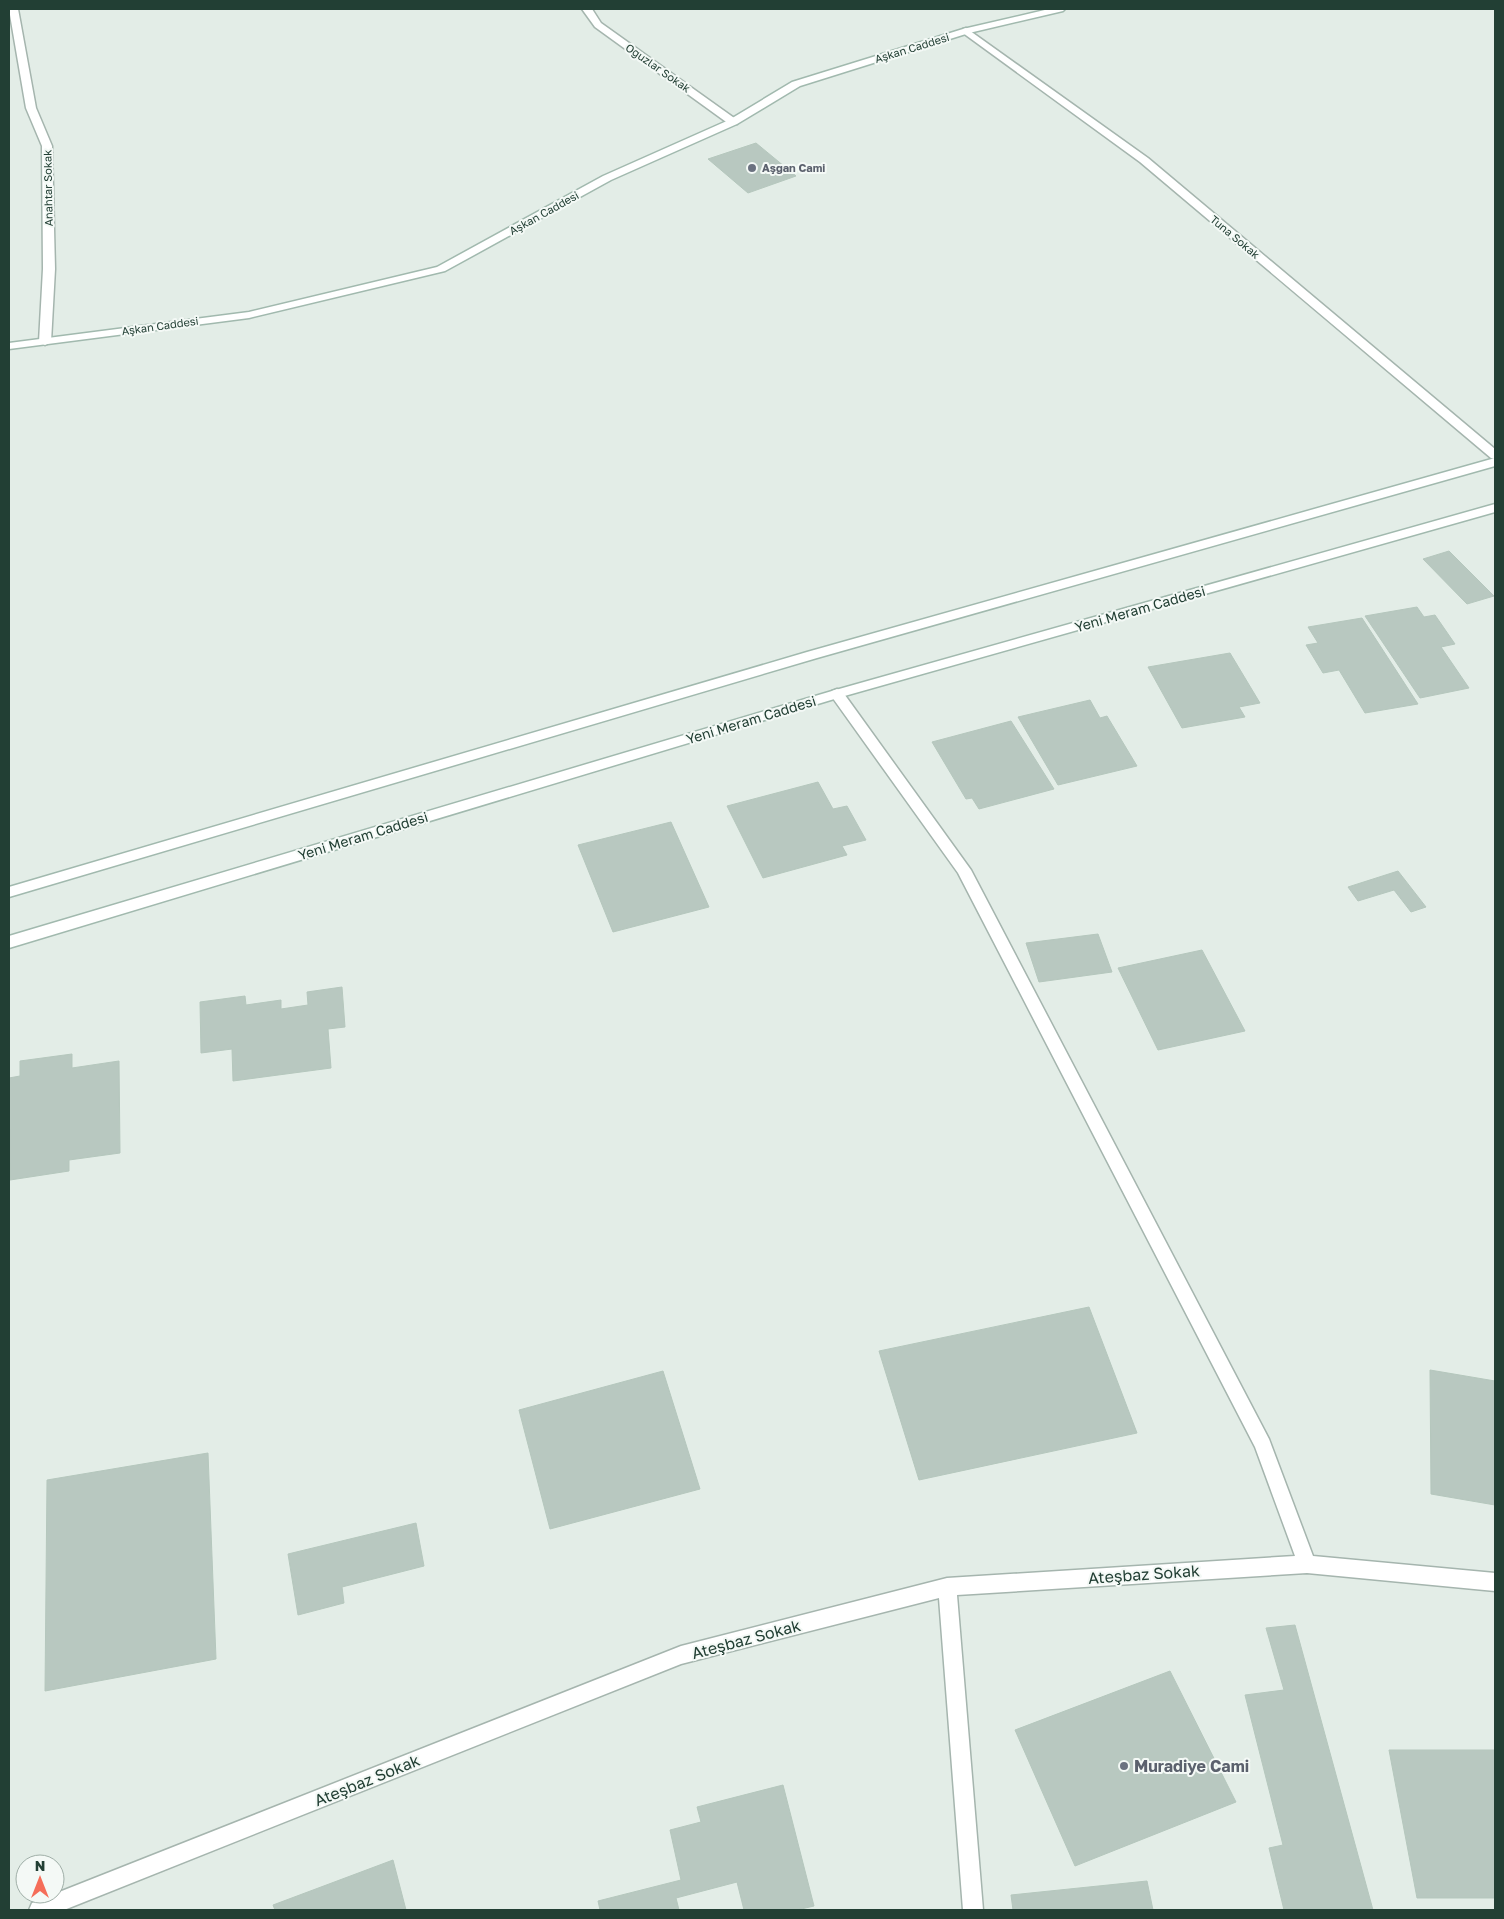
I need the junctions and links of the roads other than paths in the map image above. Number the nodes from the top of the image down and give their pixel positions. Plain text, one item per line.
1 (13, 9) edge
2 (587, 9) edge
3 (1060, 9) edge
4 (966, 31) junction
5 (733, 122) junction
6 (45, 342) junction
7 (9, 346) edge
8 (1495, 455) edge
9 (1495, 462) edge
10 (1495, 508) edge
11 (837, 694) junction
12 (9, 892) edge
13 (9, 942) edge
14 (1307, 1564) junction
15 (1495, 1582) edge
16 (947, 1587) junction
17 (39, 1910) edge
18 (973, 1910) edge

1 - 6 street, Anahtar Sokak
2 - 5 street, Oğuzlar Sokak
3 - 4 street, Aşkan Caddesi
4 - 5 street, Aşkan Caddesi
4 - 8 street, Tuna Sokak
5 - 6 street, Aşkan Caddesi
6 - 7 street, Aşkan Caddesi
9 - 12 street
10 - 11 street, Yeni Meram Caddesi
11 - 13 street, Yeni Meram Caddesi
11 - 14 street
14 - 15 street, Ateşbaz Sokak
14 - 16 street, Ateşbaz Sokak
16 - 17 street, Ateşbaz Sokak
16 - 18 street

